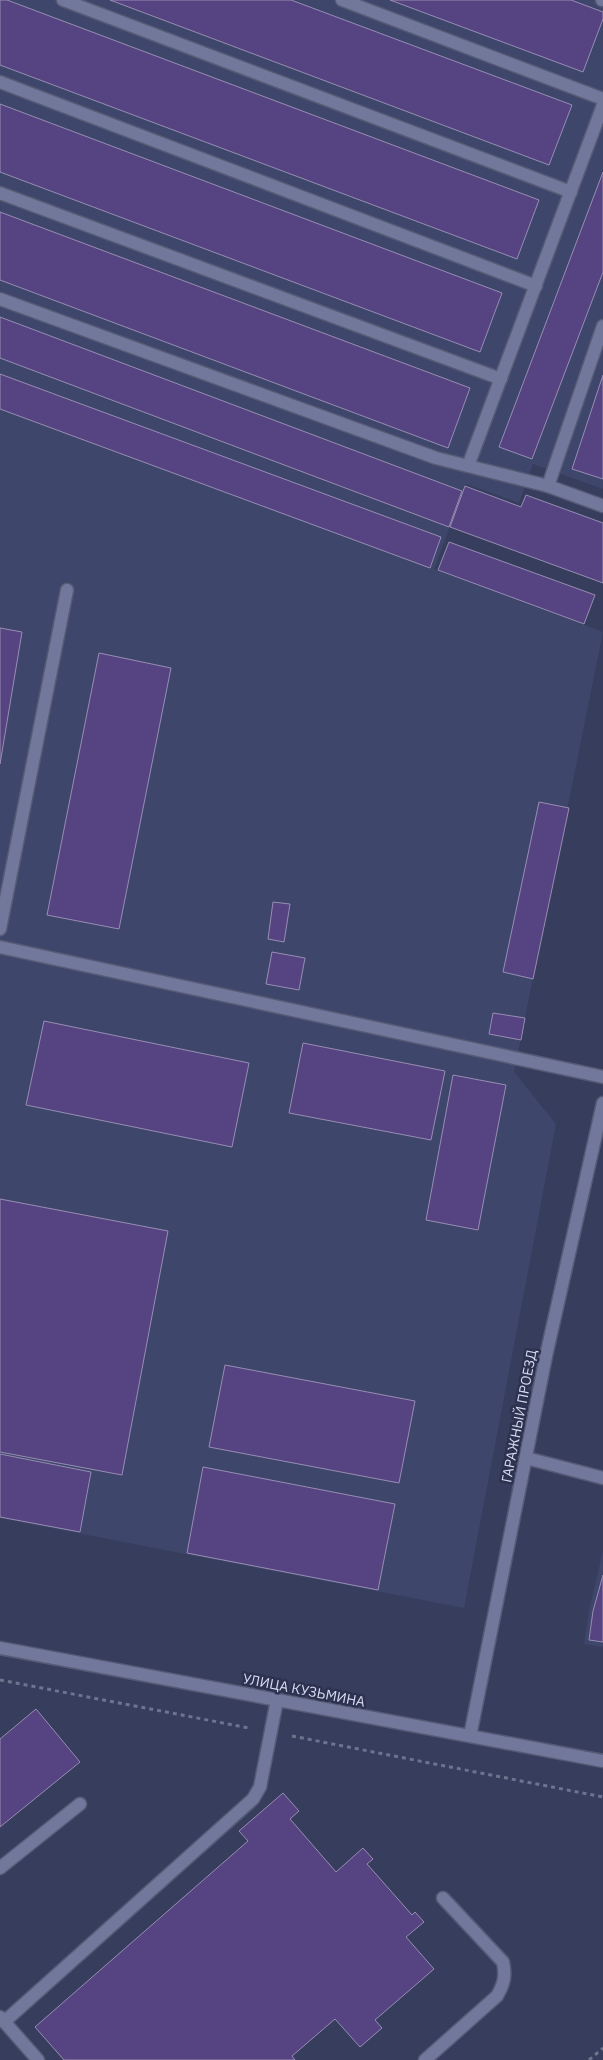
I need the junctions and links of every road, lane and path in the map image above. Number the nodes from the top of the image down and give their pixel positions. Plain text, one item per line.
1 (63, 0) edge
2 (342, 0) edge
3 (0, 82) edge
4 (603, 99) edge
5 (603, 105) edge
6 (571, 192) junction
7 (0, 193) edge
8 (536, 286) junction
9 (0, 299) edge
10 (603, 326) edge
11 (501, 379) junction
12 (468, 466) junction
13 (548, 486) junction
14 (603, 506) edge
15 (68, 590) dead end
16 (0, 929) edge
17 (0, 947) edge
18 (603, 1077) edge
19 (603, 1103) edge
20 (526, 1458) junction
21 (603, 1478) edge
22 (0, 1648) edge
23 (0, 1680) edge
24 (277, 1700) junction
25 (271, 1732) junction
26 (470, 1736) junction
27 (603, 1761) edge
28 (603, 1797) edge
29 (80, 1804) dead end
30 (0, 1868) edge
31 (444, 1898) dead end
32 (2, 2019) edge
33 (603, 2048) edge
34 (38, 2060) edge
35 (425, 2060) edge
36 (589, 2060) edge

1 - 6 street
2 - 4 street
3 - 8 street
5 - 6 street
6 - 8 street
7 - 11 street
8 - 11 street
9 - 12 street
10 - 13 street
11 - 12 street
12 - 13 street
13 - 14 street
15 - 16 street
17 - 18 street
19 - 20 street, ГАРАЖНЫЙ ПРОЕЗД
20 - 21 street
20 - 26 street, ГАРАЖНЫЙ ПРОЕЗД
22 - 24 street, УЛИЦА КУЗЬМИНА
23 - 25 path
24 - 25 street
24 - 26 street, УЛИЦА КУЗЬМИНА
25 - 28 path
25 - 32 street
26 - 27 street, УЛИЦА КУЗЬМИНА
29 - 30 street
31 - 35 street
32 - 34 street
33 - 36 path

